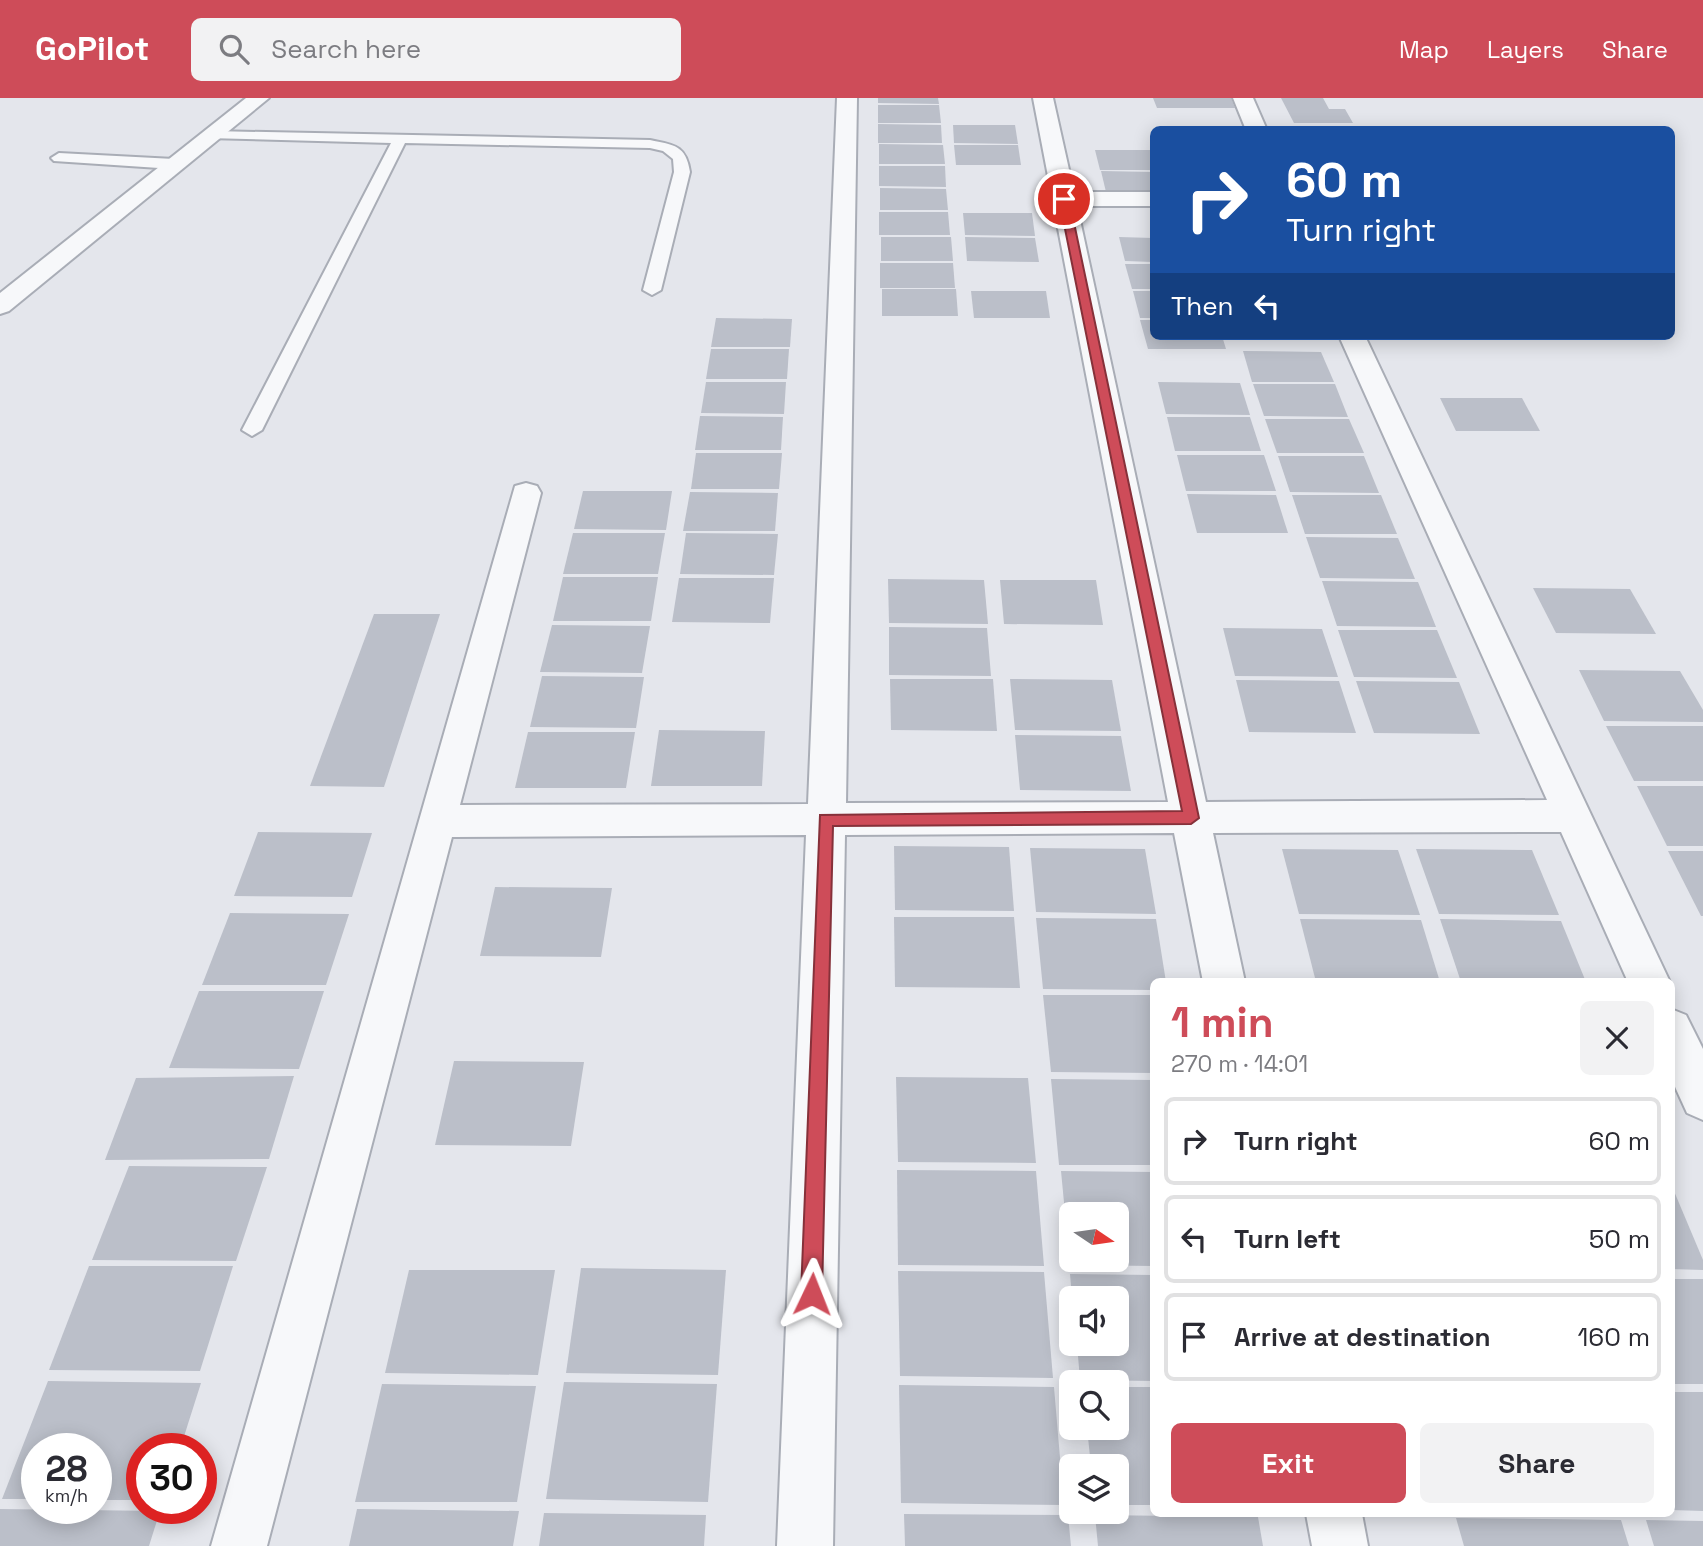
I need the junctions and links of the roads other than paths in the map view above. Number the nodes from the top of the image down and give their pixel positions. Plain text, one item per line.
1 (258, 98) edge
2 (846, 98) edge
3 (1043, 98) edge
4 (1243, 98) edge
5 (1255, 126) edge
6 (212, 135) junction
7 (400, 139) junction
8 (59, 158) dead end
9 (174, 164) junction
10 (1064, 199) junction
11 (1150, 199) edge
12 (652, 290) dead end
13 (0, 306) edge
14 (1354, 340) edge
15 (252, 430) dead end
16 (526, 494) dead end
17 (1573, 816) junction
18 (1191, 818) junction
19 (825, 819) junction
20 (437, 821) junction
21 (1223, 978) edge
22 (1648, 978) edge
23 (1675, 1038) edge
24 (1703, 1098) edge
25 (1335, 1517) edge
26 (239, 1546) edge
27 (805, 1546) edge
28 (1340, 1546) edge

1 - 6 street
2 - 19 street
3 - 10 street
4 - 5 street
6 - 7 lane
6 - 9 street
7 - 12 lane
7 - 15 lane
8 - 9 lane
9 - 13 street
10 - 11 street
10 - 18 street
14 - 17 street
16 - 20 street
17 - 18 street
17 - 22 street
18 - 19 street
18 - 21 street
19 - 20 street
19 - 27 street
20 - 26 street
23 - 24 street
25 - 28 street

